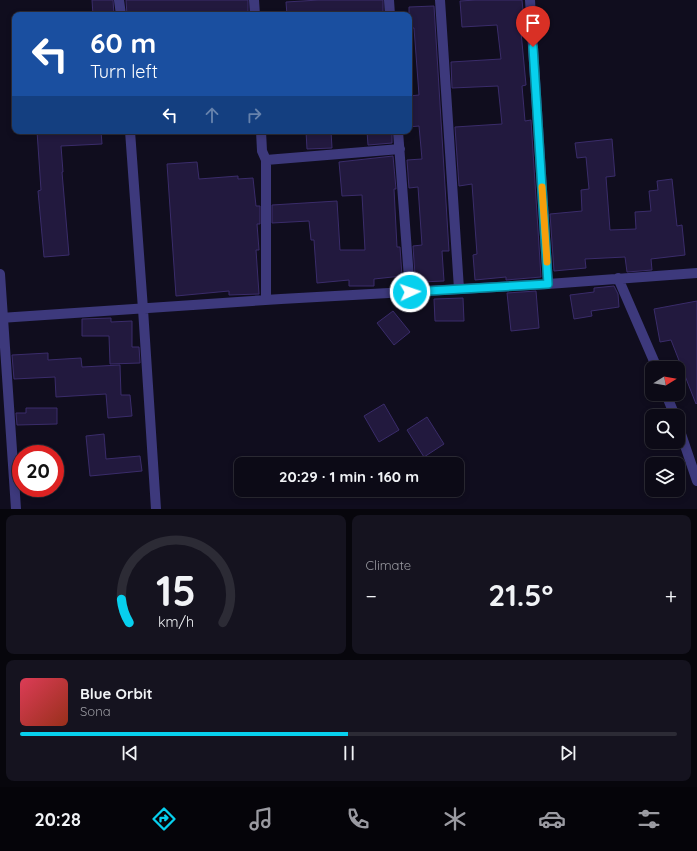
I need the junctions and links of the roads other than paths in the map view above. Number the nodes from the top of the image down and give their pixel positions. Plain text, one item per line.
1 (119, 0) edge
2 (254, 0) edge
3 (389, 0) edge
4 (440, 0) edge
5 (530, 0) edge
6 (121, 12) edge
7 (255, 12) edge
8 (390, 12) edge
9 (130, 134) edge
10 (261, 134) edge
11 (398, 134) edge
12 (400, 149) junction
13 (266, 160) junction
14 (697, 273) edge
15 (0, 274) edge
16 (618, 278) junction
17 (548, 284) junction
18 (459, 289) junction
19 (410, 292) junction
20 (266, 300) junction
21 (144, 309) junction
22 (2, 318) edge
23 (654, 361) edge
24 (685, 446) edge
25 (697, 481) edge
26 (16, 509) edge
27 (156, 509) edge

1 - 6 street
2 - 7 street
3 - 8 street
4 - 18 street
5 - 17 street
9 - 21 street
10 - 13 street
11 - 12 street
12 - 13 street
12 - 19 street
13 - 20 street
14 - 16 street
15 - 22 street
16 - 17 street
16 - 23 street
17 - 18 street
18 - 19 street
19 - 20 street
20 - 21 street
21 - 22 street
21 - 27 street
22 - 26 street
24 - 25 street

